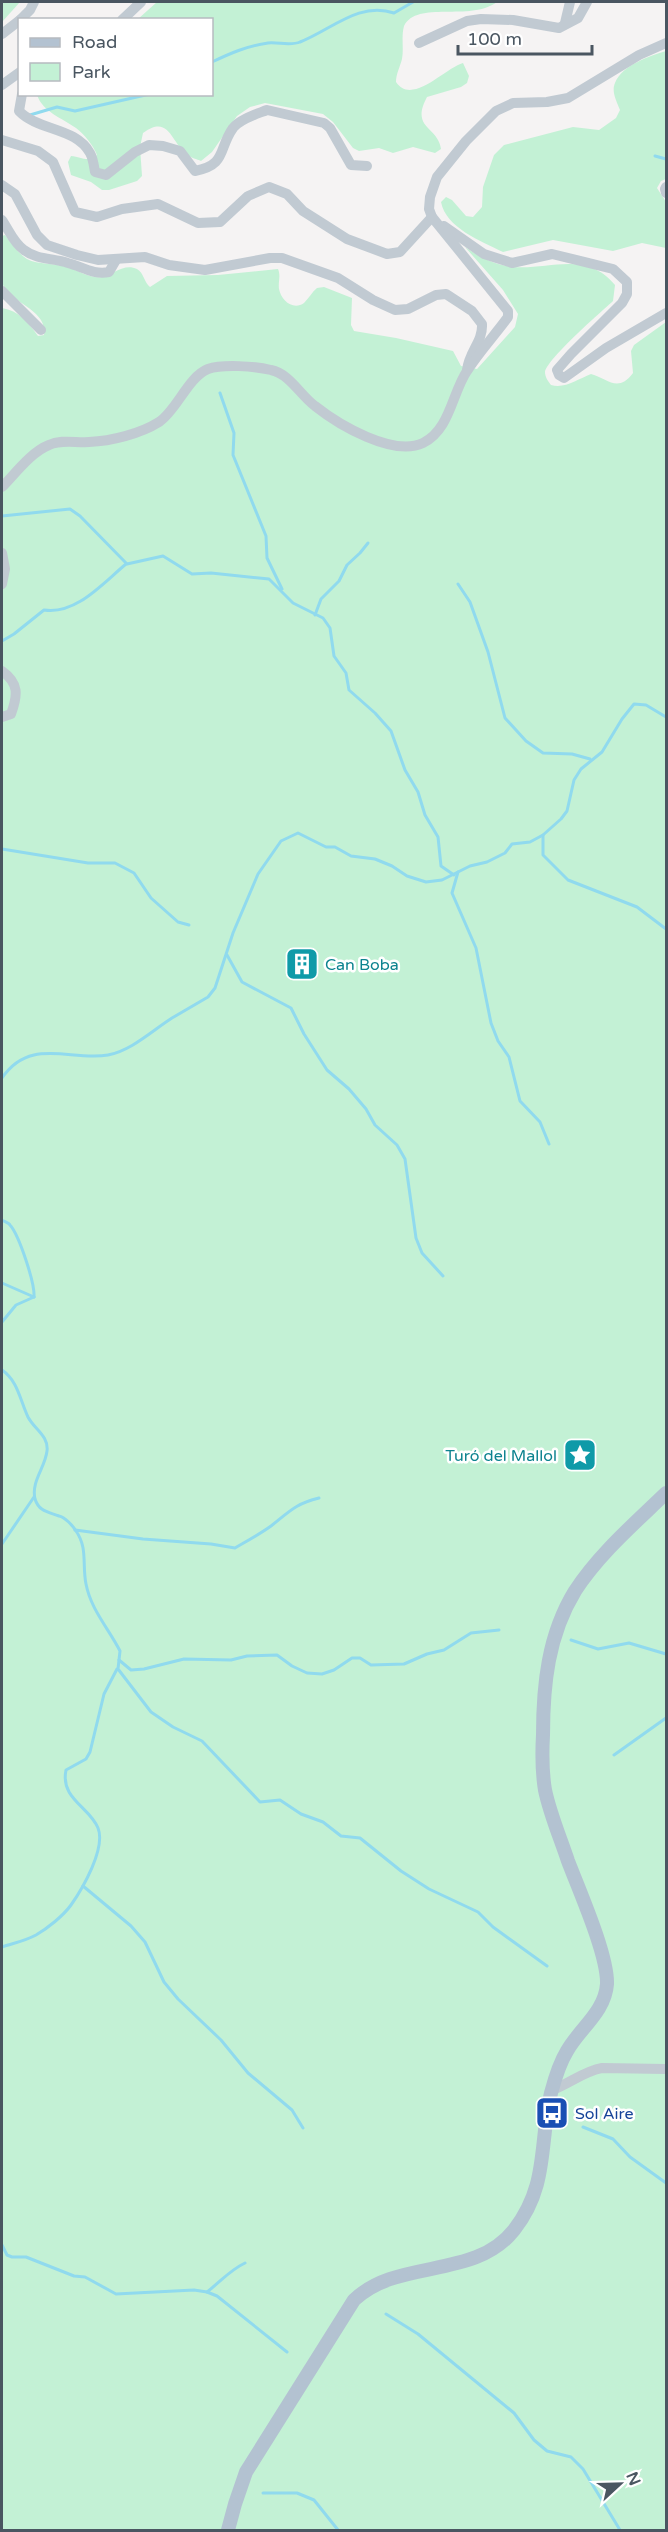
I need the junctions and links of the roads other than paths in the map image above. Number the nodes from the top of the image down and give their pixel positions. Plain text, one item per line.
1 (34, 2) edge
2 (141, 2) edge
3 (570, 2) edge
4 (586, 2) edge
5 (22, 18) edge
6 (124, 18) edge
7 (18, 22) edge
8 (565, 23) junction
9 (2, 34) edge
10 (419, 43) dead end
11 (666, 43) edge
12 (18, 73) edge
13 (2, 85) edge
14 (22, 96) edge
15 (2, 140) edge
16 (367, 166) dead end
17 (2, 185) edge
18 (666, 187) edge
19 (666, 193) edge
20 (432, 218) junction
21 (2, 220) edge
22 (116, 260) junction
23 (2, 291) edge
24 (666, 313) edge
25 (41, 330) dead end
26 (467, 370) junction
27 (2, 487) edge
28 (2, 553) edge
29 (2, 584) edge
30 (2, 671) edge
31 (2, 717) edge
32 (666, 1493) edge
33 (666, 2068) edge
34 (552, 2090) junction
35 (228, 2530) edge

1 - 5 street
2 - 6 street
3 - 8 street
4 - 8 street
7 - 9 street
8 - 10 street
11 - 20 street
12 - 13 street
14 - 16 street
15 - 20 street
17 - 22 street
18 - 19 street
20 - 24 street
20 - 26 street
21 - 22 street
22 - 26 street
23 - 25 street
26 - 27 street
28 - 29 street
30 - 31 street
32 - 34 main road
33 - 34 street
34 - 35 main road

